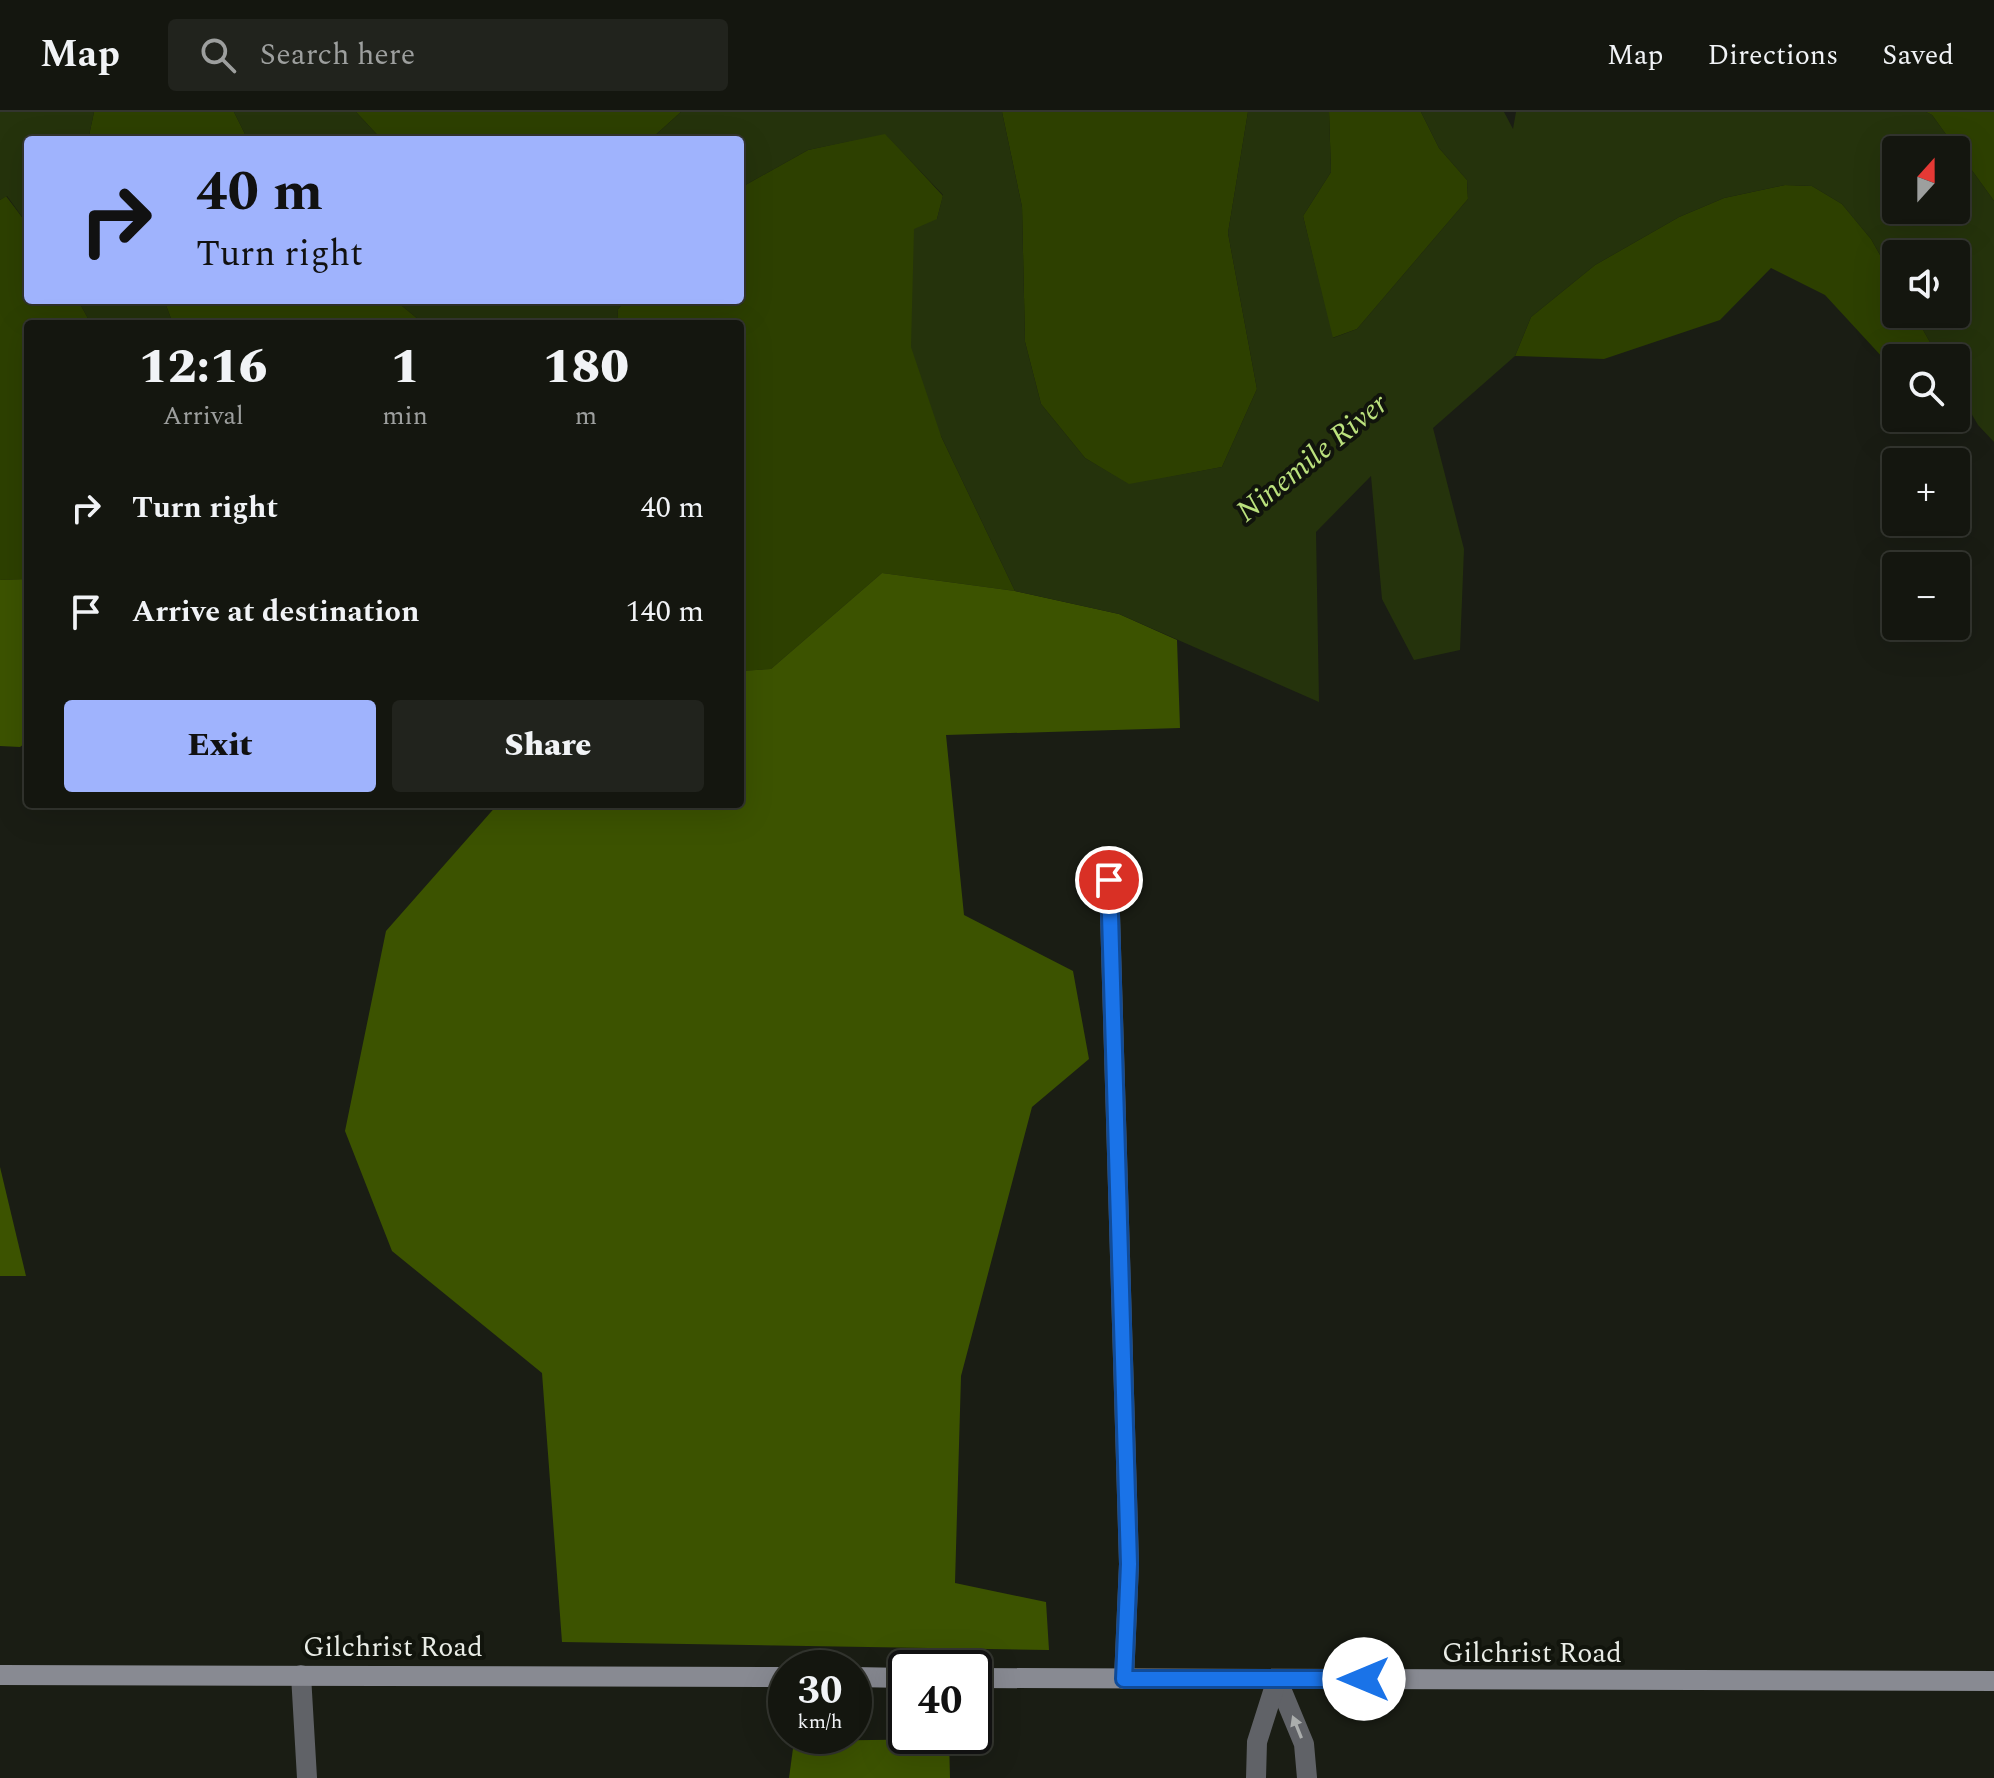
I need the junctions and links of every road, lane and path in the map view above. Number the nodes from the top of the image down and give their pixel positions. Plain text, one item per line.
1 (1109, 880) dead end
2 (0, 1675) edge
3 (301, 1675) junction
4 (768, 1677) edge
5 (992, 1678) edge
6 (1124, 1679) junction
7 (1277, 1679) junction
8 (1994, 1681) edge
9 (307, 1778) edge
10 (1256, 1778) edge
11 (1307, 1778) edge

1 - 6 street
2 - 3 street, Gilchrist Road
3 - 4 street, Gilchrist Road
3 - 9 street
5 - 6 street, Gilchrist Road
6 - 7 street, Gilchrist Road
7 - 8 street, Gilchrist Road
7 - 10 street
11 -> 7 street

